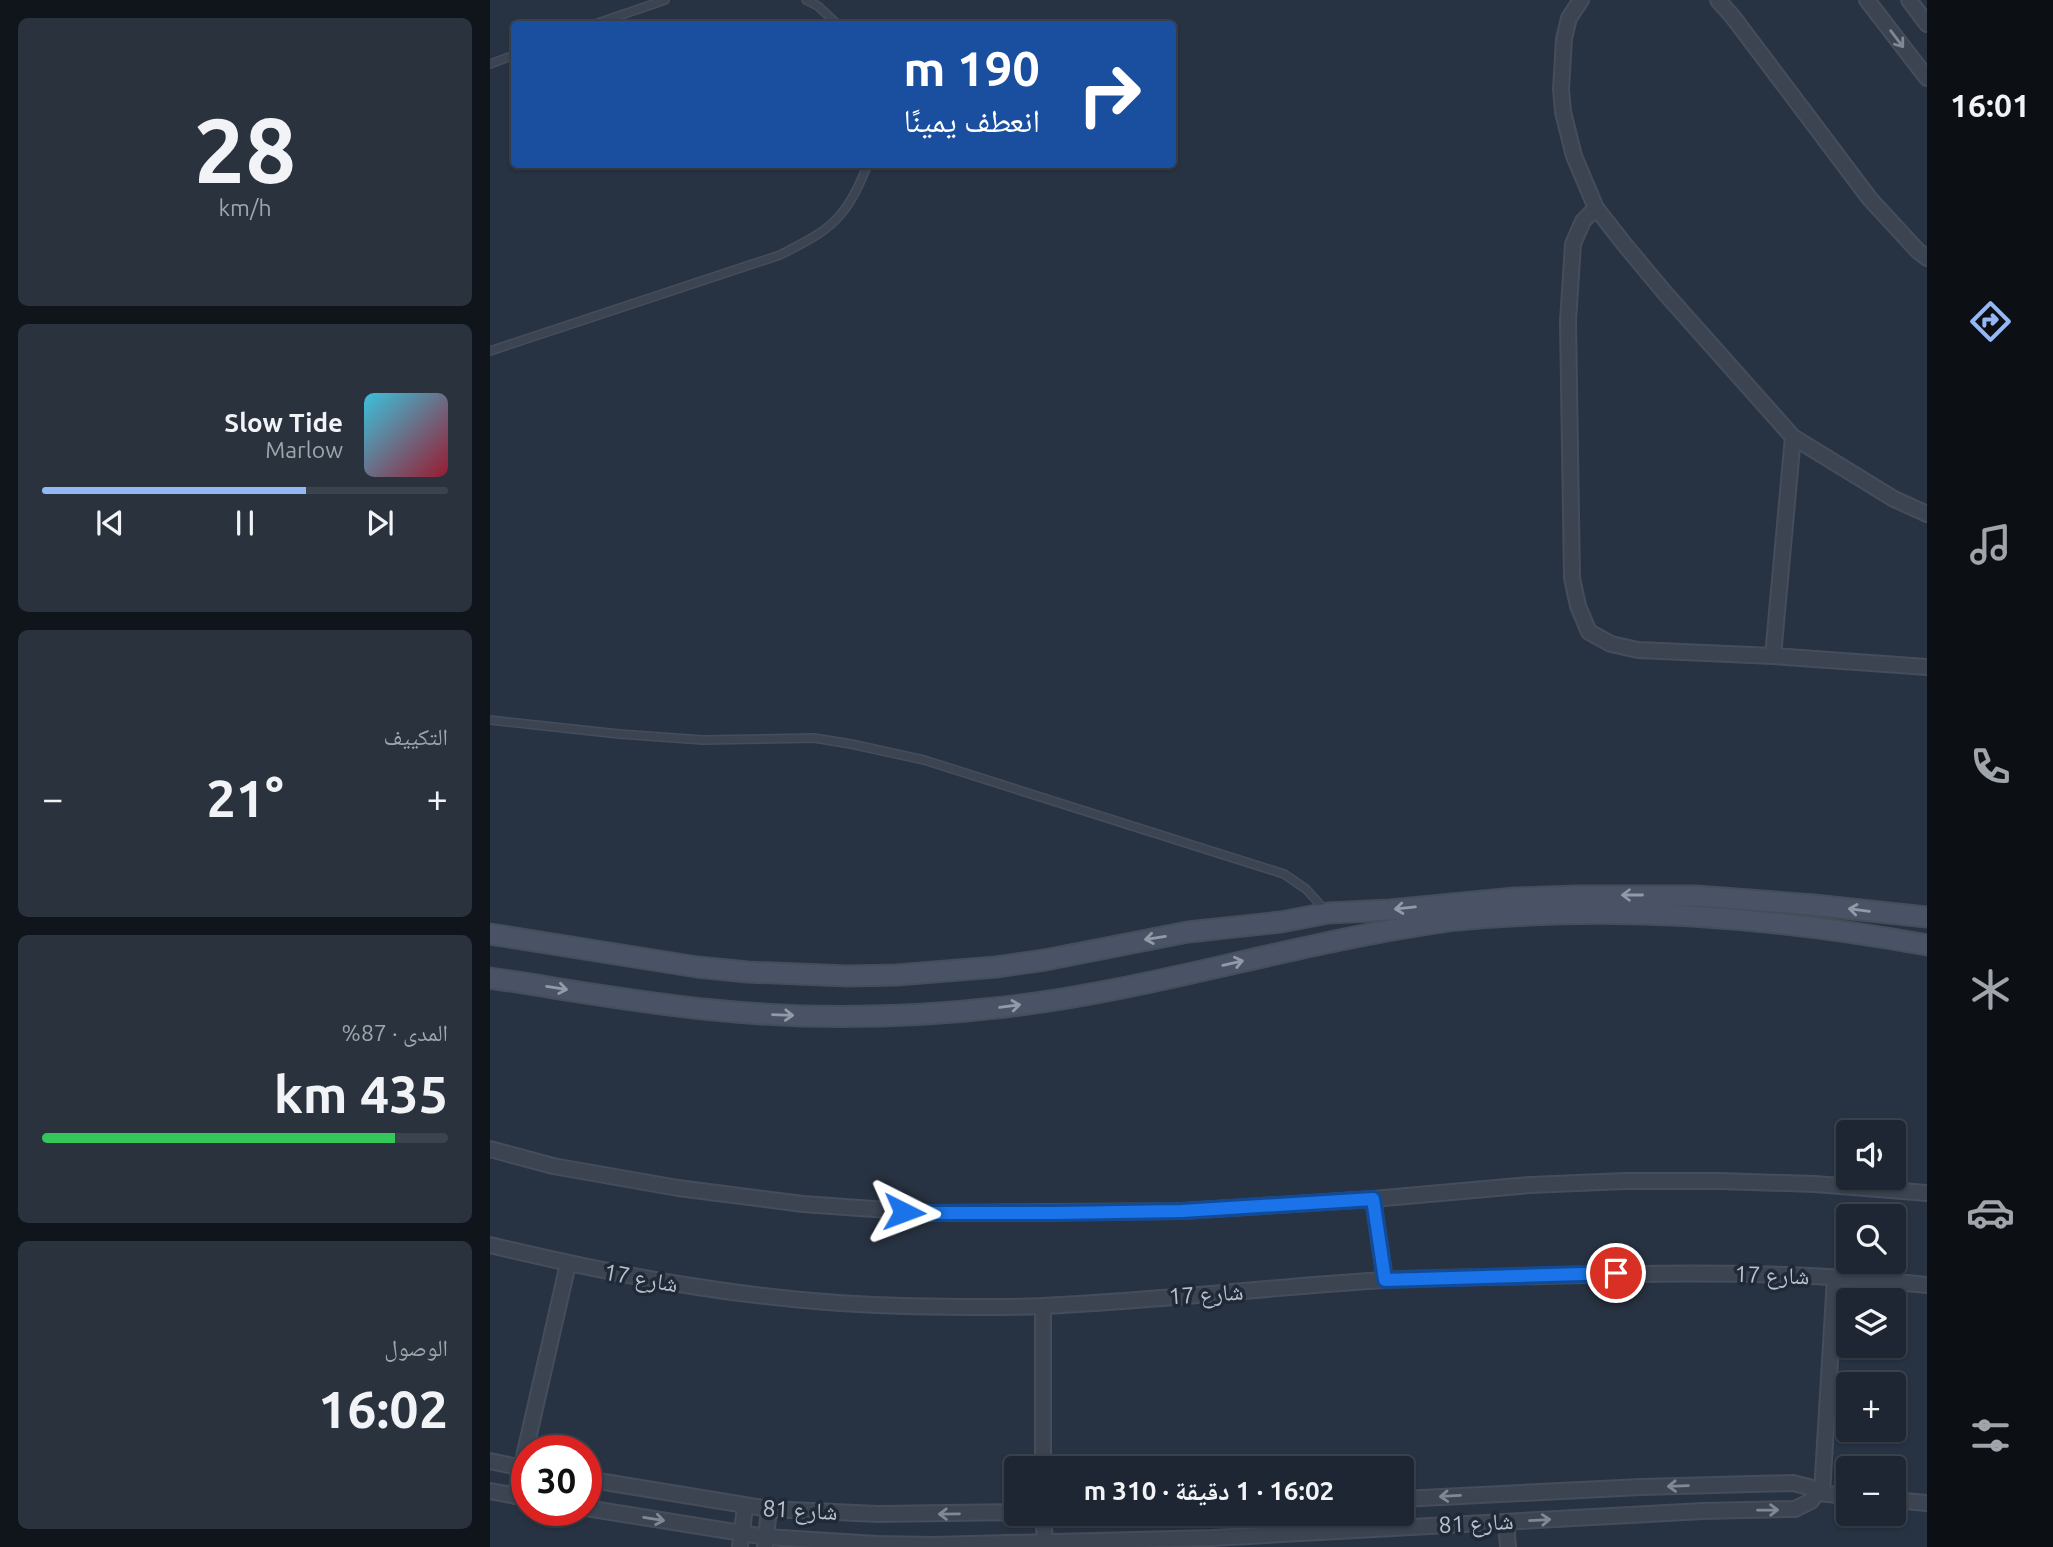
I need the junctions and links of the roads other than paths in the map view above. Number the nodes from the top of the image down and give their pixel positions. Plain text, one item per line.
1 (665, 0) edge
2 (806, 0) edge
3 (1581, 0) edge
4 (1718, 0) edge
5 (1867, 0) edge
6 (1909, 0) edge
7 (604, 21) edge
8 (834, 21) edge
9 (1927, 24) edge
10 (511, 56) edge
11 (490, 64) edge
12 (1927, 78) edge
13 (866, 168) edge
14 (1596, 208) junction
15 (1927, 258) edge
16 (490, 351) edge
17 (1793, 437) junction
18 (1927, 514) edge
19 (1773, 656) junction
20 (1927, 667) edge
21 (490, 720) edge
22 (1328, 913) junction
23 (1927, 917) edge
24 (490, 934) edge
25 (1927, 945) edge
26 (490, 978) edge
27 (490, 1149) edge
28 (1927, 1193) edge
29 (1373, 1199) junction
30 (490, 1245) edge
31 (568, 1264) junction
32 (1835, 1278) junction
33 (1385, 1280) junction
34 (1927, 1285) edge
35 (1043, 1306) junction
36 (531, 1435) edge
37 (1043, 1456) edge
38 (490, 1461) edge
39 (511, 1465) edge
40 (602, 1482) edge
41 (490, 1491) edge
42 (1820, 1493) junction
43 (511, 1495) edge
44 (1836, 1495) edge
45 (1414, 1498) edge
46 (1906, 1501) edge
47 (1927, 1503) edge
48 (745, 1507) junction
49 (769, 1509) junction
50 (602, 1511) edge
51 (1004, 1512) edge
52 (1414, 1521) edge
53 (1506, 1522) junction
54 (1044, 1526) edge
55 (1338, 1526) edge
56 (741, 1540) edge
57 (1045, 1541) junction
58 (765, 1542) edge
59 (1212, 1542) edge
60 (1508, 1547) edge

1 - 7 lane
2 - 8 lane
3 - 14 street
4 - 15 street
5 -> 12 street
6 - 9 street
10 - 11 lane
13 - 16 lane
14 - 17 street
14 - 19 street
17 - 18 street
17 - 19 street
19 - 20 street
21 - 22 lane
23 -> 22 main road
22 -> 24 main road
26 -> 25 main road
27 - 29 street
28 - 29 street
29 - 33 street
30 - 31 street, شارع 17
31 - 35 street, شارع 17
31 - 36 street
32 - 33 street, شارع 17
32 - 34 street, شارع 17
32 - 42 street
33 - 35 street, شارع 17
35 - 37 street
38 - 39 street
40 - 48 street, شارع 81
41 - 43 street
42 - 44 street, شارع 81
42 -> 45 street, شارع 81
53 -> 42 street, شارع 81
46 - 47 street
48 - 49 street, شارع 81
48 - 56 street
51 -> 49 street, شارع 81
49 - 58 street
50 -> 56 street, شارع 81
52 - 53 street, شارع 81
53 - 60 street
54 - 57 street
55 - 59 street, شارع 81
56 - 58 street, شارع 81
57 - 58 street, شارع 81
57 - 59 street, شارع 81

